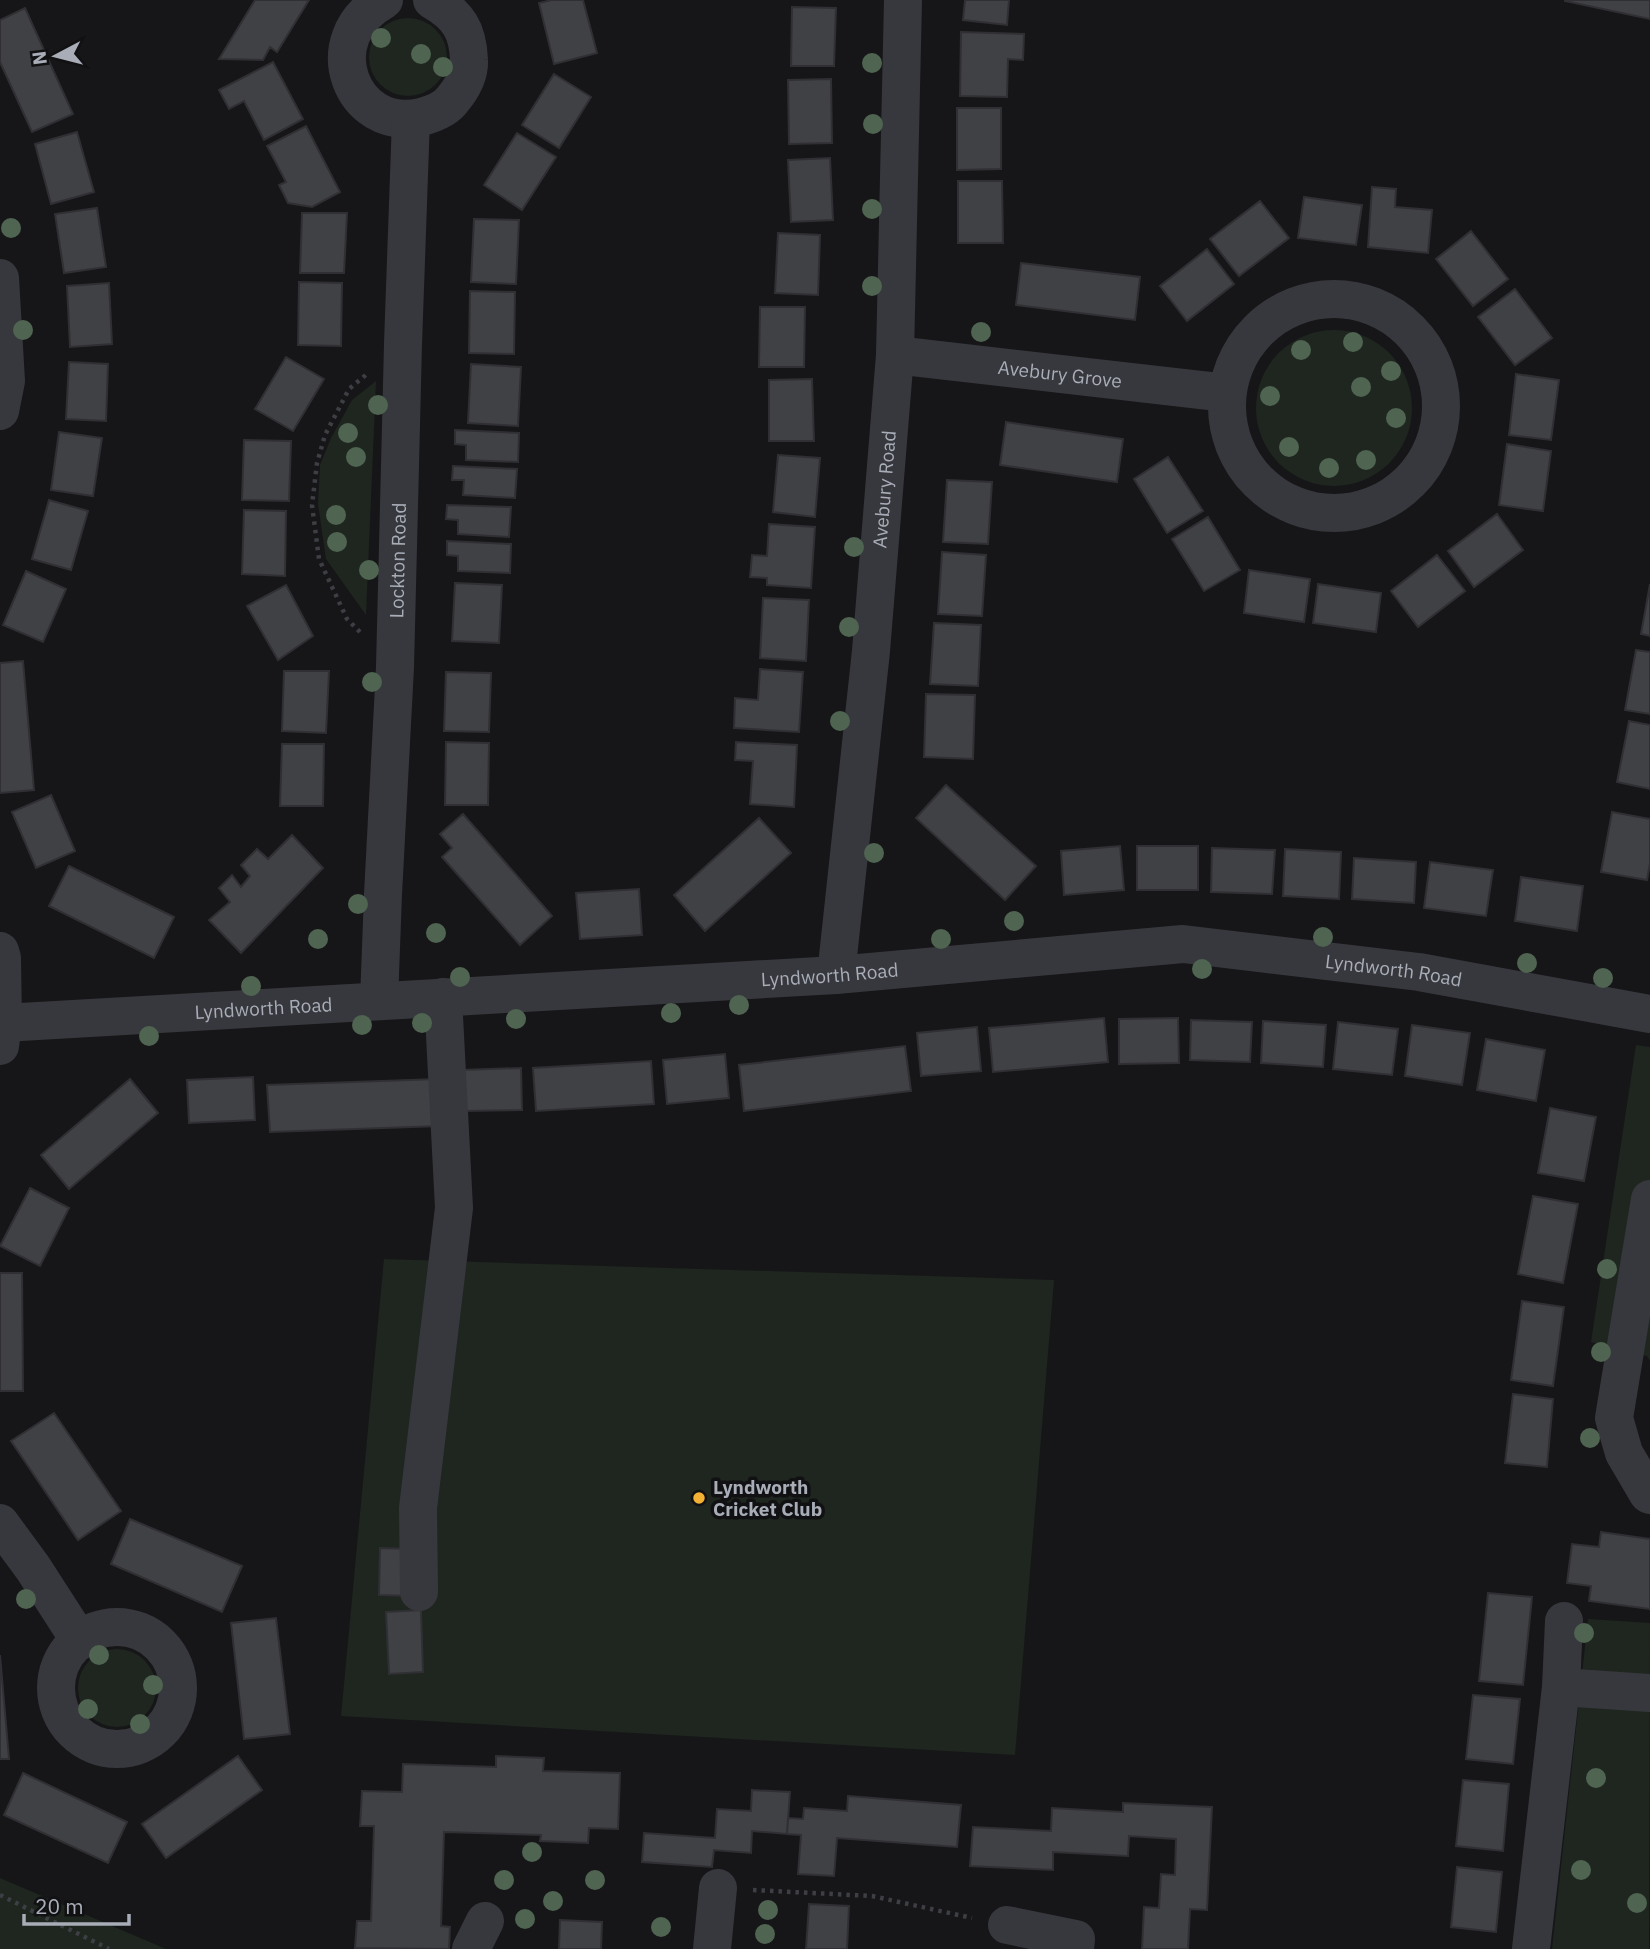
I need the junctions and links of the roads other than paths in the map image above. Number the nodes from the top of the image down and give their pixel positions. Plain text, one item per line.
1 (384, 0) edge
2 (432, 0) edge
3 (903, 0) edge
4 (411, 120) junction
5 (0, 278) edge
6 (895, 355) junction
7 (1227, 393) junction
8 (0, 411) edge
9 (0, 951) edge
10 (836, 975) junction
11 (443, 997) junction
12 (379, 1001) junction
13 (1650, 1014) edge
14 (2, 1035) edge
15 (1650, 1199) edge
16 (1650, 1495) edge
17 (0, 1523) edge
18 (419, 1592) dead end
19 (1564, 1621) dead end
20 (80, 1641) dead end
21 (1561, 1687) junction
22 (1650, 1693) edge
23 (718, 1888) road end
24 (1007, 1925) road end
25 (712, 1949) edge
26 (1075, 1949) edge
27 (1531, 1949) edge

1 - 4 street
2 - 4 street
3 - 6 street, Avebury Road
4 - 12 street, Lockton Road
5 - 8 street
6 - 7 street, Avebury Grove
6 - 10 street, Avebury Road
7 - 7 street
9 - 14 street
10 - 11 street, Lyndworth Road
10 - 13 street, Lyndworth Road
11 - 12 street, Lyndworth Road
11 - 18 street
12 - 14 street, Lyndworth Road
15 - 16 street
17 - 20 street
19 - 21 street
21 - 22 street
21 - 27 street
23 - 25 street
24 - 26 street

